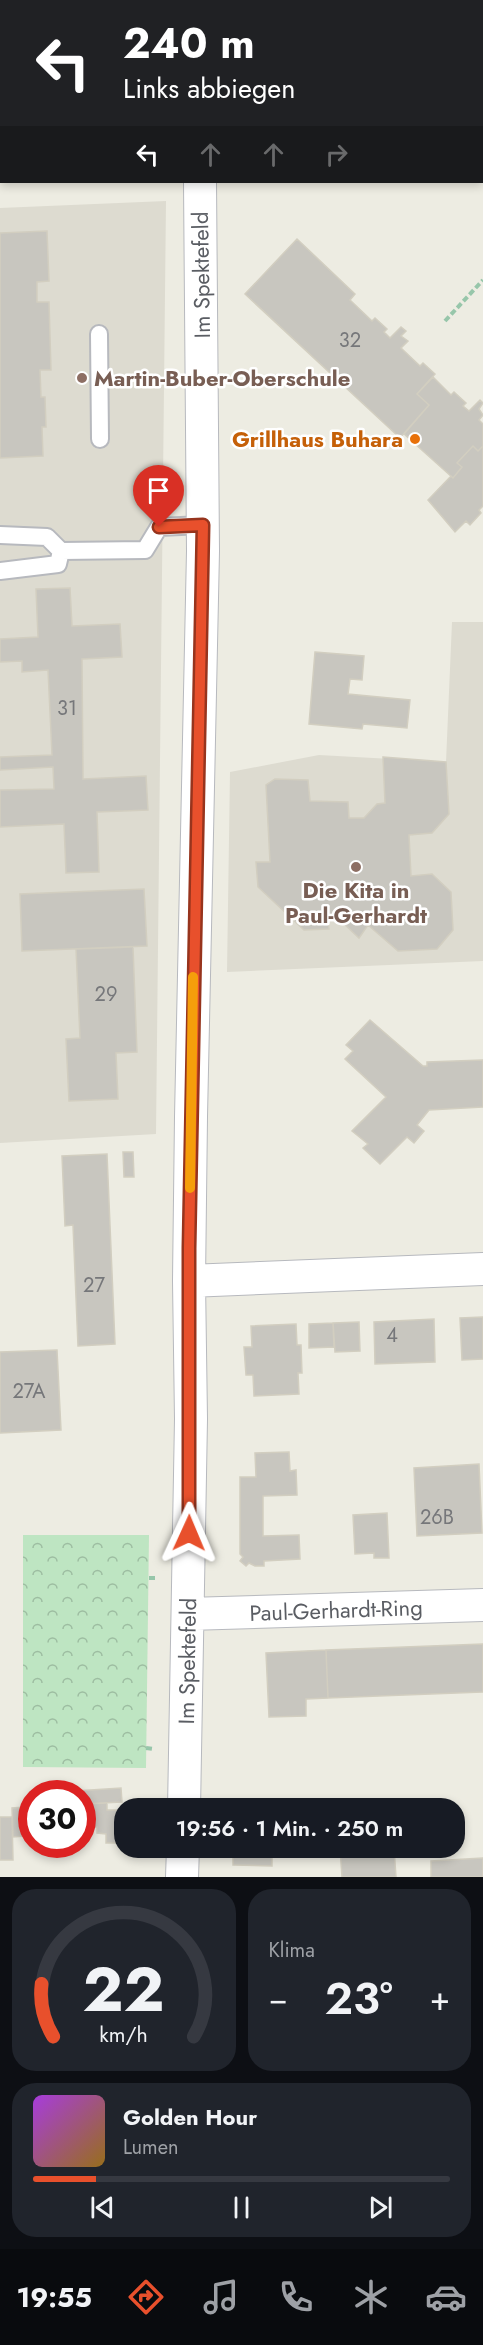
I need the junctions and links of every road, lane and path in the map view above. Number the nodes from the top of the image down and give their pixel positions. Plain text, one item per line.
1 (200, 183) edge
2 (483, 280) edge
3 (445, 321) dead end
4 (99, 334) dead end
5 (100, 439) dead end
6 (203, 525) junction
7 (0, 535) edge
8 (61, 551) junction
9 (0, 571) edge
10 (483, 1269) edge
11 (189, 1281) junction
12 (149, 1578) dead end
13 (156, 1578) dead end
14 (483, 1605) edge
15 (188, 1614) junction
16 (146, 1748) dead end
17 (153, 1749) dead end
18 (184, 1798) edge
19 (183, 1858) edge
20 (182, 1877) edge

1 - 6 street, Im Spektefeld
2 - 3 path
4 - 5 lane
6 - 8 lane
6 - 11 street, Im Spektefeld
7 - 8 lane
8 - 9 lane
10 - 11 street
11 - 15 street, Im Spektefeld
12 - 13 path
14 - 15 street, Paul-Gerhardt-Ring
15 - 18 street, Im Spektefeld
16 - 17 path
19 - 20 street

